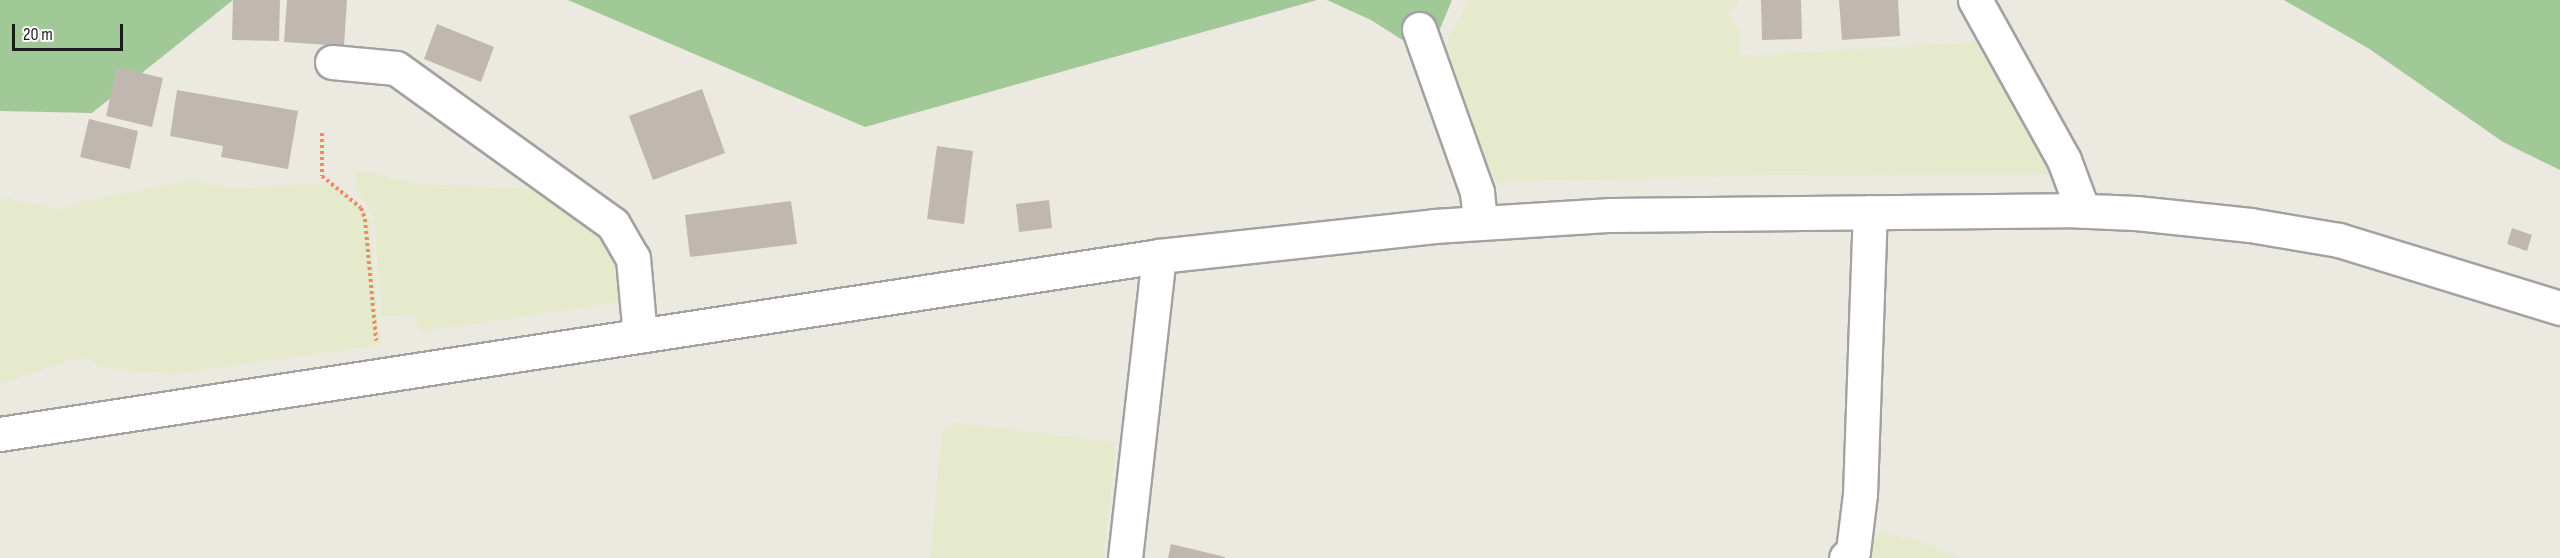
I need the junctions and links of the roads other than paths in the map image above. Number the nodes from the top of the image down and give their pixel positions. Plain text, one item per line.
1 (1975, 0) edge
2 (1419, 29) dead end
3 (332, 62) dead end
4 (2082, 211) junction
5 (1870, 212) junction
6 (1480, 223) junction
7 (1159, 256) junction
8 (2560, 308) edge
9 (640, 336) junction
10 (0, 434) edge
11 (1125, 558) edge
12 (1846, 558) edge

1 - 4 street
2 - 6 street
3 - 9 street
4 - 5 street
4 - 8 street
5 - 6 street
5 - 12 street
6 - 7 street
7 - 9 street
7 - 11 street
9 - 10 street

